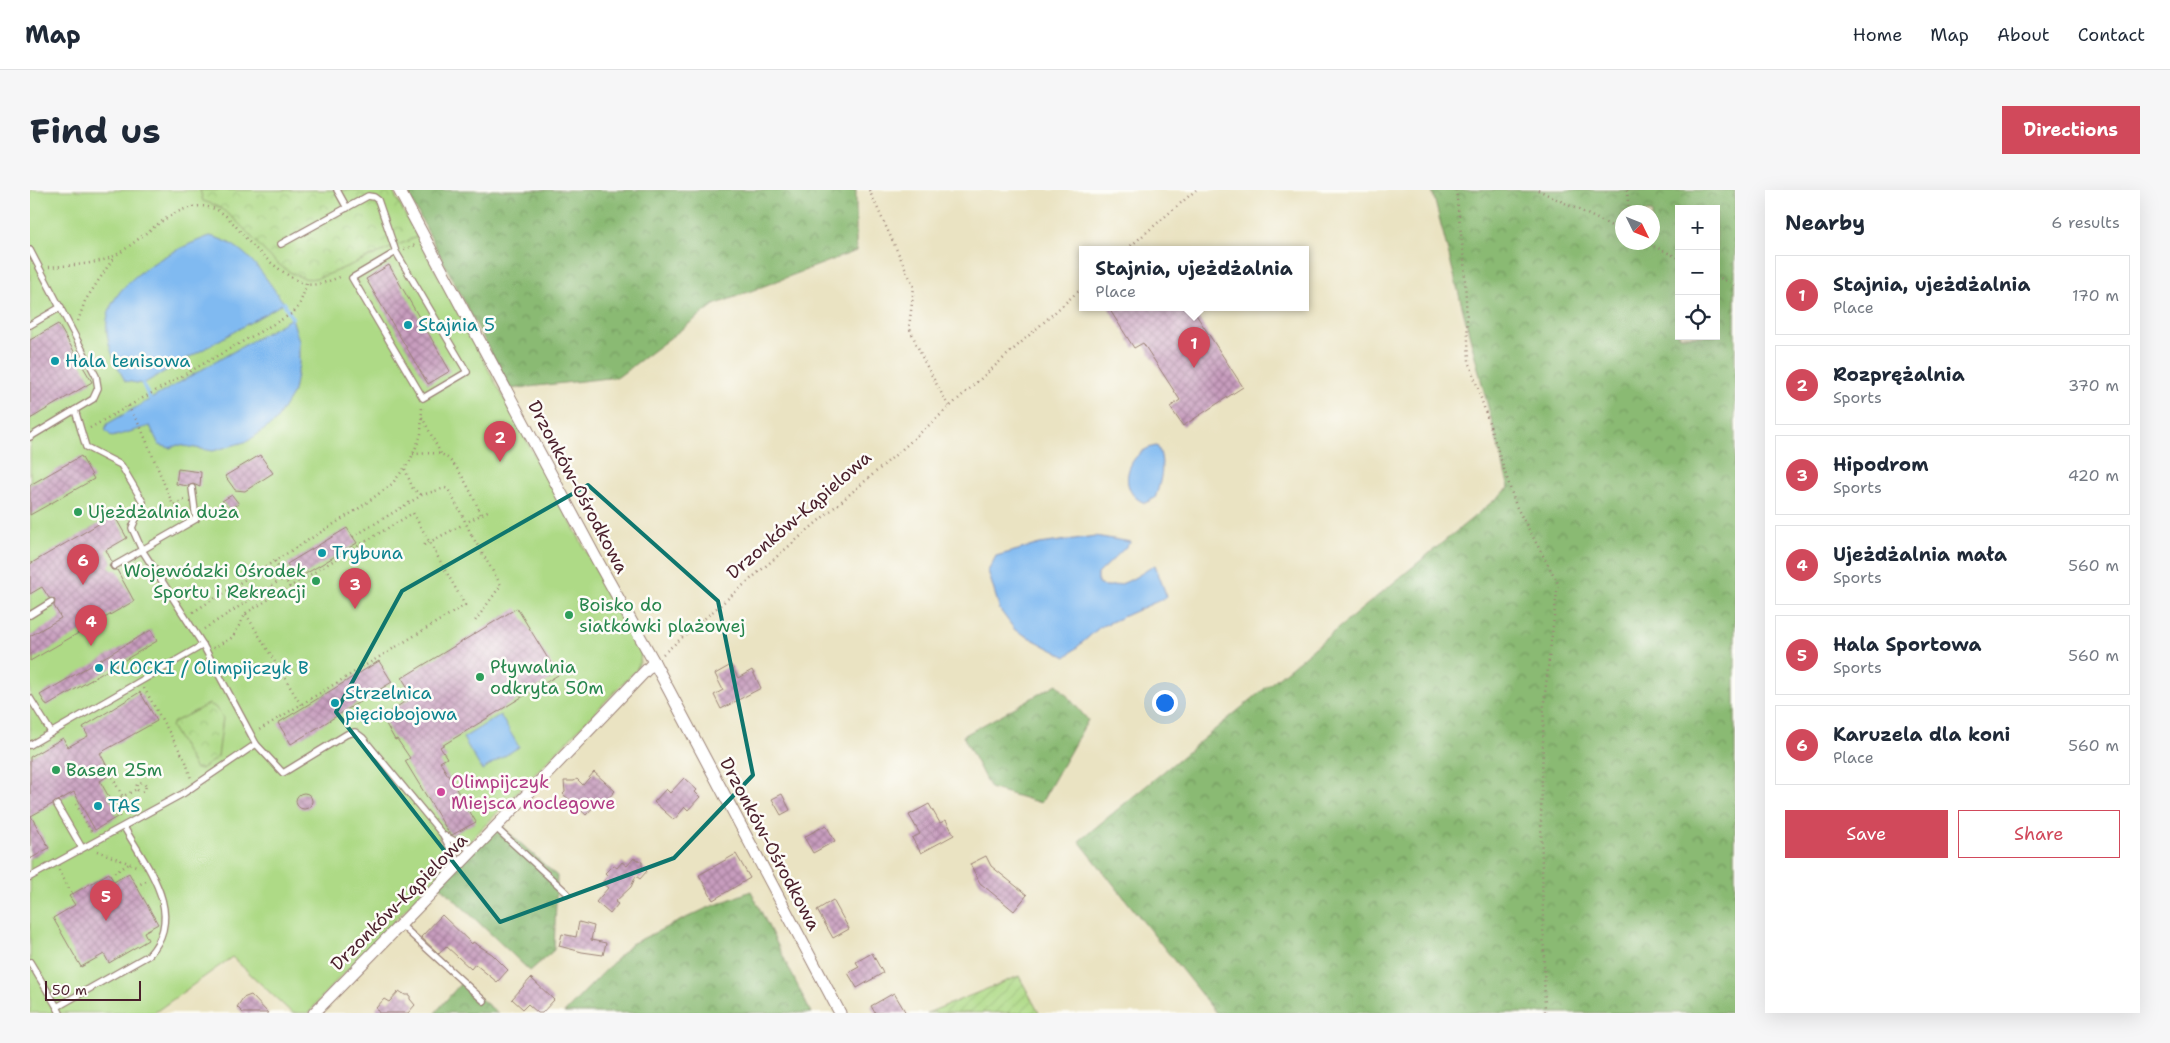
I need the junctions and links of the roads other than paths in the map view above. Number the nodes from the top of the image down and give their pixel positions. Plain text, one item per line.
1 (337, 190) edge
2 (399, 190) edge
3 (347, 208) junction
4 (281, 244) dead end
5 (30, 250) edge
6 (396, 252) junction
7 (61, 307) junction
8 (30, 325) edge
9 (76, 410) junction
10 (30, 436) edge
11 (192, 488) dead end
12 (142, 550) junction
13 (114, 566) dead end
14 (51, 602) dead end
15 (30, 614) edge
16 (203, 644) junction
17 (654, 662) junction
18 (30, 698) edge
19 (51, 732) junction
20 (256, 744) junction
21 (30, 745) edge
22 (57, 805) dead end
23 (124, 827) junction
24 (496, 828) junction
25 (443, 835) junction
26 (82, 848) junction
27 (474, 851) junction
28 (460, 865) junction
29 (30, 876) edge
30 (567, 893) dead end
31 (400, 924) junction
32 (30, 962) edge
33 (484, 1001) dead end
34 (59, 1010) edge
35 (314, 1013) edge
36 (840, 1013) edge

1 - 3 lane
2 - 17 street, Drzonków-Ośrodkowa
3 - 4 lane
3 - 6 lane
5 - 7 lane
6 - 6 lane
7 - 8 lane
7 - 9 lane
9 - 10 lane
9 - 12 lane
11 - 12 lane
12 - 13 lane
12 - 16 lane
14 - 15 lane
16 - 19 lane
16 - 20 lane
17 - 24 street, Drzonków-Kąpielowa
17 - 36 street, Drzonków-Ośrodkowa
18 - 19 lane
19 - 21 lane
20 - 23 lane
20 - 25 lane
22 - 26 lane
23 - 26 lane
23 - 34 lane
24 - 27 street, Drzonków-Kąpielowa
24 - 30 lane
25 - 27 lane
25 - 28 lane
26 - 29 lane
27 - 28 street, Drzonków-Kąpielowa
28 - 31 street, Drzonków-Kąpielowa
31 - 33 lane
31 - 35 street, Drzonków-Kąpielowa
32 - 34 lane

